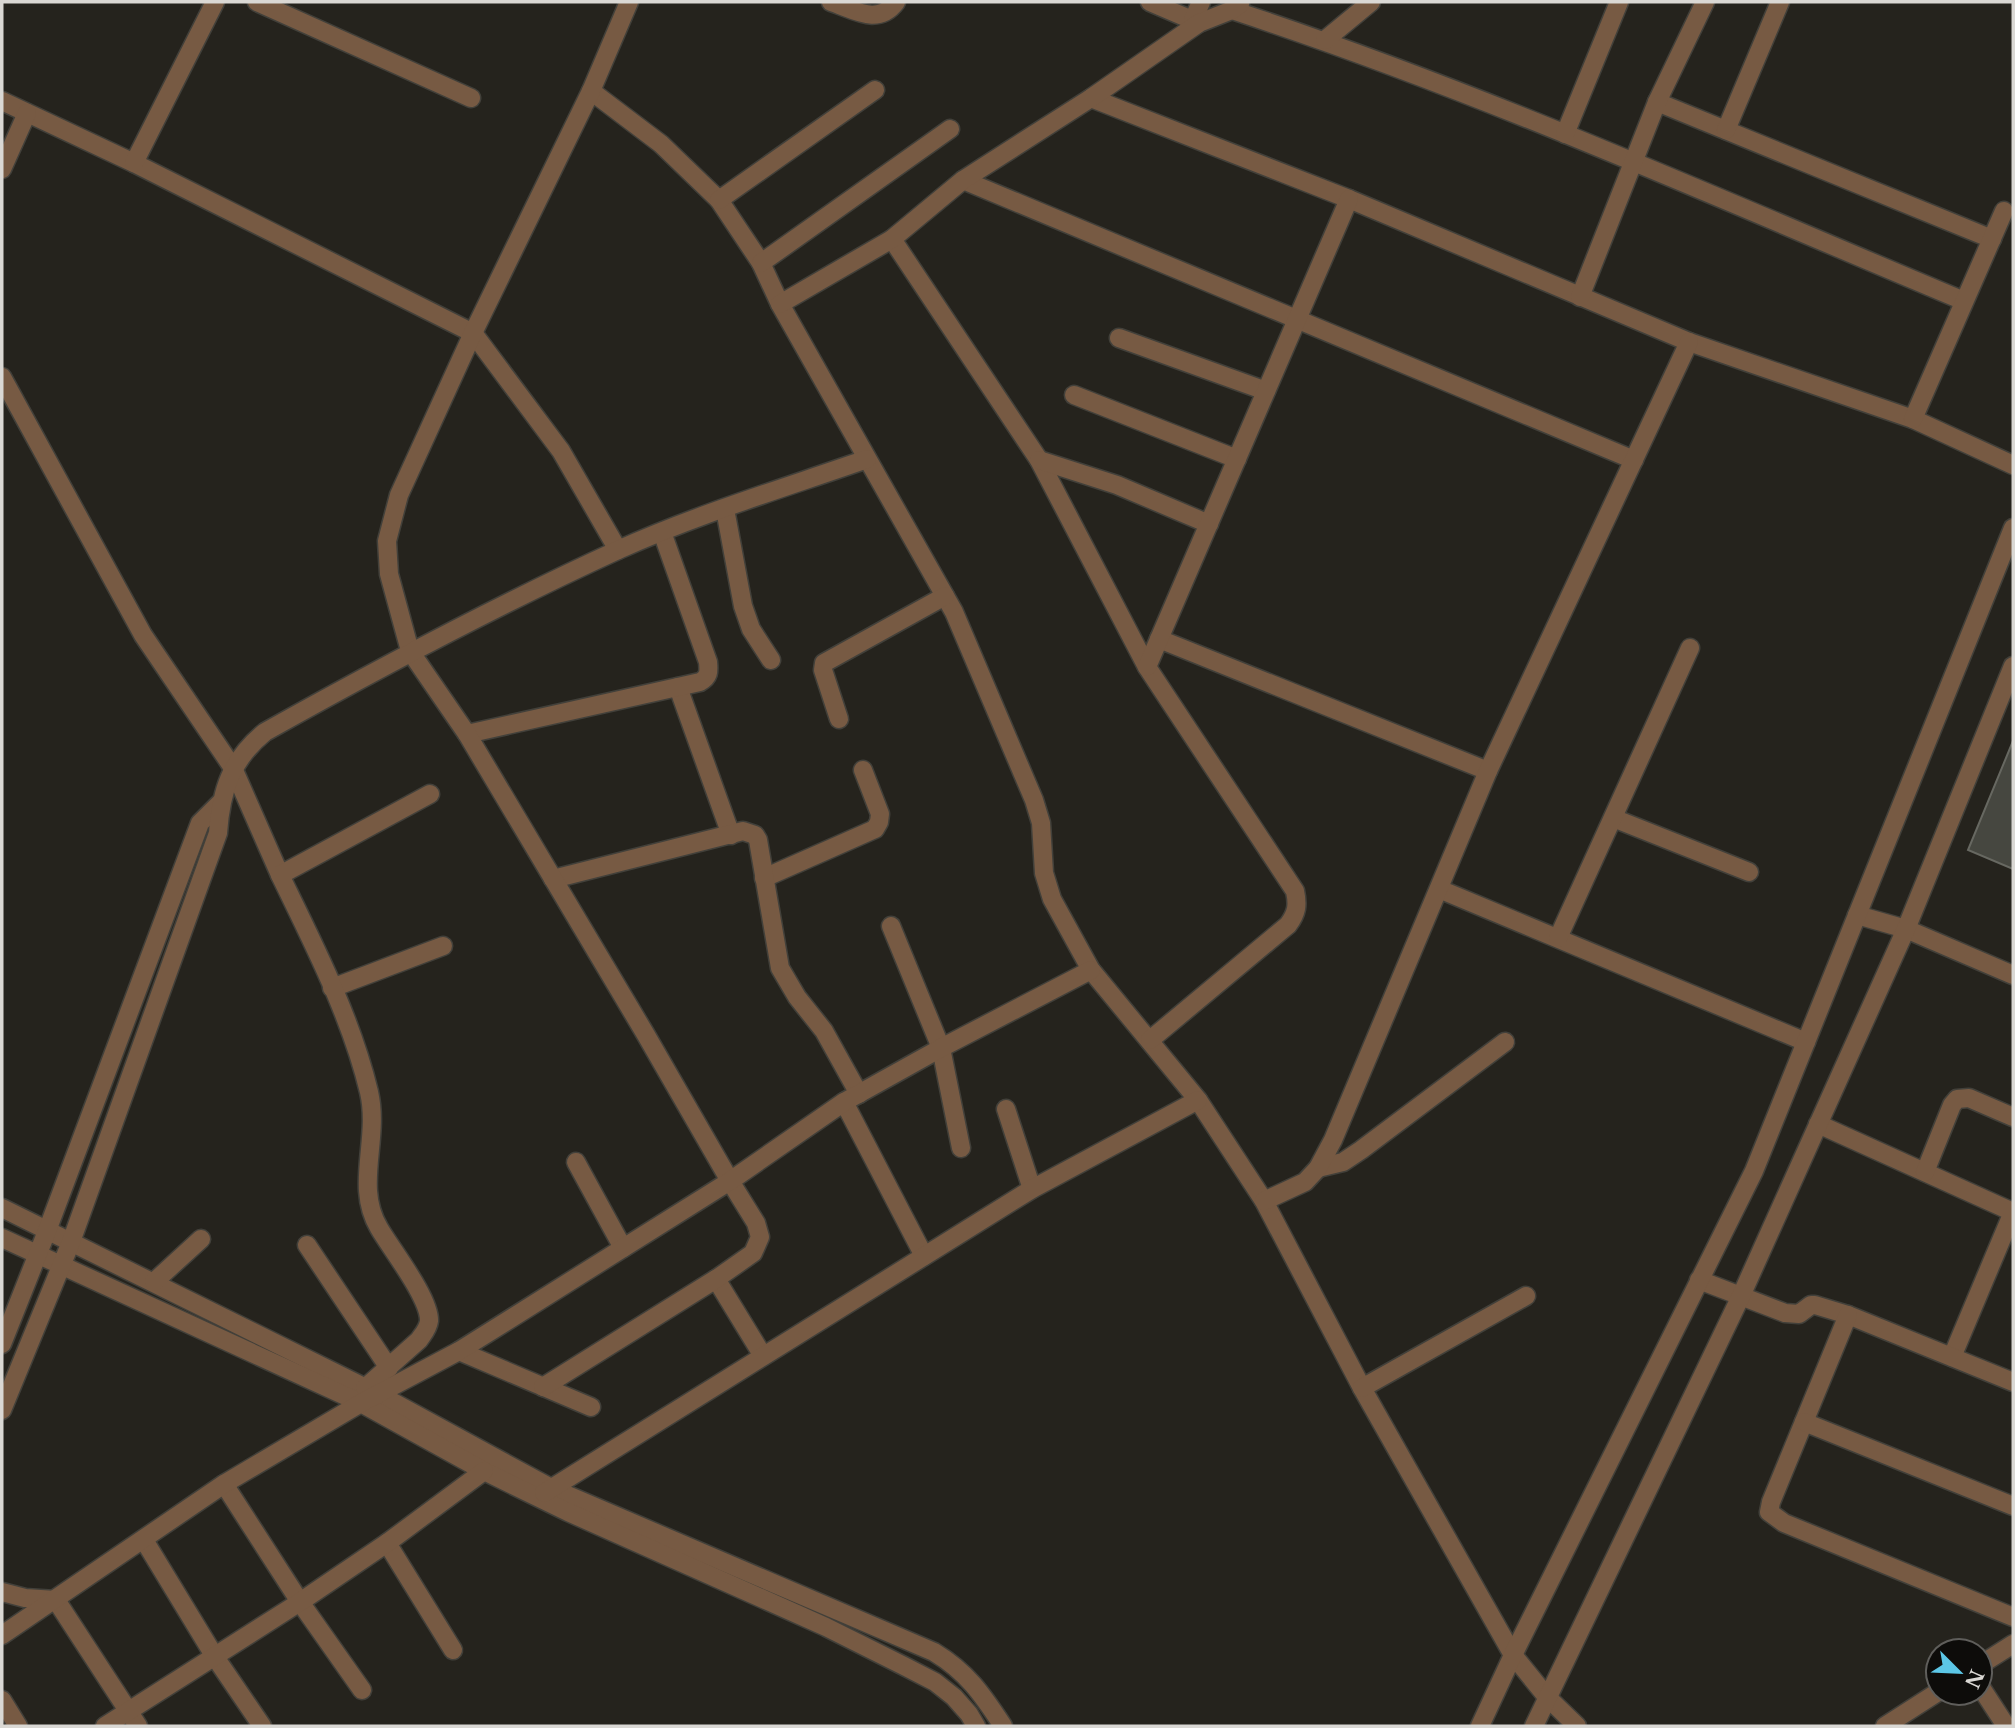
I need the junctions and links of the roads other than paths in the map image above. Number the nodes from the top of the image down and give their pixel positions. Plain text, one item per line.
1 (215, 2) edge
2 (257, 2) edge
3 (629, 2) edge
4 (831, 2) edge
5 (896, 2) edge
6 (1150, 2) edge
7 (1201, 2) edge
8 (1371, 2) edge
9 (1619, 2) edge
10 (1704, 2) edge
11 (1780, 2) edge
12 (1238, 6) edge
13 (1196, 22) junction
14 (1325, 40) junction
15 (875, 90) dead end
16 (591, 91) junction
17 (471, 98) dead end
18 (1091, 98) junction
19 (2, 101) edge
20 (1657, 102) junction
21 (27, 113) junction
22 (950, 129) dead end
23 (1726, 130) junction
24 (1565, 134) junction
25 (1633, 162) junction
26 (134, 163) junction
27 (2, 169) edge
28 (963, 180) junction
29 (1349, 199) junction
30 (719, 200) junction
31 (2004, 211) dead end
32 (892, 239) junction
33 (1992, 239) junction
34 (761, 263) junction
35 (1580, 297) junction
36 (1964, 301) junction
37 (780, 304) junction
38 (1297, 319) junction
39 (473, 333) junction
40 (1119, 338) dead end
41 (1689, 342) junction
42 (2, 377) edge
43 (1266, 391) junction
44 (1074, 395) dead end
45 (1913, 419) junction
46 (867, 458) junction
47 (1237, 458) junction
48 (1039, 460) junction
49 (1633, 460) junction
50 (2013, 465) edge
51 (725, 509) junction
52 (1209, 524) junction
53 (2013, 528) edge
54 (662, 532) junction
55 (618, 550) junction
56 (945, 596) junction
57 (1159, 639) junction
58 (1690, 648) dead end
59 (410, 651) junction
60 (771, 660) dead end
61 (2013, 666) edge
62 (1147, 667) junction
63 (678, 687) junction
64 (839, 719) dead end
65 (467, 734) junction
66 (233, 768) junction
67 (863, 770) dead end
68 (1488, 771) junction
69 (430, 794) dead end
70 (220, 803) junction
71 (1613, 818) junction
72 (731, 835) junction
73 (1749, 873) dead end
74 (280, 875) junction
75 (764, 878) junction
76 (553, 879) junction
77 (1438, 888) junction
78 (1857, 915) junction
79 (891, 926) dead end
80 (1906, 929) junction
81 (1558, 938) junction
82 (443, 946) dead end
83 (1091, 970) junction
84 (2013, 975) edge
85 (332, 988) junction
86 (1150, 1040) junction
87 (1505, 1042) dead end
88 (1806, 1042) junction
89 (941, 1048) junction
90 (851, 1098) junction
91 (1198, 1100) junction
92 (1006, 1109) dead end
93 (2013, 1118) edge
94 (1818, 1124) junction
95 (961, 1148) dead end
96 (576, 1162) dead end
97 (1318, 1168) junction
98 (1925, 1172) junction
99 (730, 1181) junction
100 (1032, 1189) junction
101 (1264, 1201) junction
102 (2, 1208) edge
103 (47, 1231) junction
104 (2, 1238) edge
105 (201, 1239) dead end
106 (71, 1242) junction
107 (307, 1245) dead end
108 (623, 1248) junction
109 (37, 1256) junction
110 (924, 1256) junction
111 (61, 1266) junction
112 (716, 1279) junction
113 (1699, 1280) junction
114 (154, 1282) junction
115 (1527, 1296) dead end
116 (1741, 1296) junction
117 (1848, 1315) junction
118 (2, 1344) edge
119 (460, 1351) junction
120 (763, 1356) junction
121 (1952, 1357) junction
122 (389, 1368) junction
123 (2013, 1382) edge
124 (542, 1387) junction
125 (1362, 1388) junction
126 (368, 1395) junction
127 (591, 1407) dead end
128 (2, 1410) edge
129 (1804, 1422) junction
130 (484, 1471) junction
131 (224, 1484) junction
132 (545, 1493) junction
133 (2013, 1506) edge
134 (144, 1540) junction
135 (387, 1543) junction
136 (2, 1592) edge
137 (56, 1600) junction
138 (300, 1602) junction
139 (2013, 1617) edge
140 (2, 1635) edge
141 (2013, 1644) edge
142 (453, 1650) dead end
143 (934, 1652) junction
144 (1513, 1655) junction
145 (1994, 1656) edge
146 (215, 1657) junction
147 (921, 1675) junction
148 (362, 1690) dead end
149 (1547, 1697) junction
150 (2, 1700) edge
151 (1924, 1702) edge
152 (1994, 1707) edge
153 (128, 1711) junction
154 (1894, 1724) edge
155 (18, 1726) edge
156 (105, 1726) edge
157 (138, 1726) edge
158 (262, 1726) edge
159 (976, 1726) edge
160 (1003, 1726) edge
161 (1480, 1726) edge
162 (1534, 1726) edge
163 (1577, 1726) edge
164 (2006, 1726) edge

1 - 26 street
2 - 17 street
3 - 16 street
4 - 5 street
6 - 13 street
7 - 13 street
8 - 14 street
9 - 24 street
10 - 20 street
11 - 23 street
12 - 13 street
12 - 14 street
13 - 18 street
14 - 24 street
15 - 30 street
16 - 30 street
16 - 39 street
18 - 28 street
18 - 29 street
19 - 21 street
20 - 23 street
20 - 25 street
21 - 26 street
21 - 27 street
22 - 34 street
23 - 33 street
24 - 25 street
25 - 35 street
25 - 36 street
26 - 39 street
28 - 32 street
28 - 38 street
29 - 35 street
29 - 38 street
30 - 34 street
31 - 33 street
32 - 37 street
32 - 48 street
33 - 36 street
34 - 37 street
35 - 41 street
36 - 45 street
37 - 46 street
38 - 43 street
38 - 49 street
39 - 55 street
39 - 59 street
40 - 43 street
41 - 45 street
41 - 49 street
42 - 66 street
43 - 47 street
44 - 47 street
45 - 50 street
46 - 51 street
46 - 56 street
47 - 52 street
48 - 52 street
48 - 62 street
49 - 68 street
51 - 54 street
51 - 60 street
52 - 57 street
53 - 78 street
54 - 55 street
54 - 63 street
55 - 59 street
56 - 64 street
56 - 83 street
57 - 62 street
57 - 68 street
58 - 71 street
59 - 65 street
59 - 66 street
61 - 80 street
62 - 86 street
63 - 65 street
63 - 72 street
65 - 76 street
66 - 70 street
66 - 74 street
67 - 75 street
68 - 77 street
69 - 74 street
70 - 103 street
70 - 106 street
71 - 73 street
71 - 81 street
72 - 75 street
72 - 76 street
74 - 85 street
75 - 90 street
76 - 99 street
77 - 81 street
77 - 97 street
78 - 80 street
78 - 88 street
79 - 89 street
80 - 84 street
80 - 94 street
81 - 88 street
82 - 85 street
83 - 86 street
83 - 89 street
85 - 122 street
86 - 91 street
87 - 97 street
88 - 113 street
89 - 90 street
89 - 95 street
90 - 99 street
90 - 110 street
91 - 100 street
91 - 101 street
92 - 100 street
93 - 98 street
94 - 98 street
94 - 116 street
96 - 108 street
97 - 101 street
98 - 121 street
99 - 108 street
99 - 112 street
100 - 110 street
101 - 125 street
102 - 103 street
103 - 106 street
103 - 109 street
104 - 109 street
105 - 114 street
106 - 111 street
106 - 114 street
107 - 122 street
108 - 119 street
109 - 111 street
109 - 118 street
110 - 120 street
111 - 126 street
111 - 128 street
112 - 120 street
112 - 124 street
113 - 116 street
113 - 144 street
114 - 126 street
115 - 125 street
116 - 117 street
116 - 149 street
117 - 121 street
117 - 129 street
119 - 124 street
119 - 126 street
120 - 132 street
121 - 123 street
122 - 126 street
124 - 127 street
125 - 144 street
126 - 130 street
126 - 131 street
126 - 132 street
129 - 133 street
129 - 139 street
130 - 132 street
130 - 135 street
131 - 134 street
131 - 138 street
132 - 143 street
132 - 147 street
134 - 137 street
134 - 146 street
135 - 138 street
135 - 142 street
136 - 137 street
137 - 140 street
137 - 153 street
138 - 146 street
138 - 148 street
141 - 145 street
143 - 147 street
143 - 160 street
144 - 149 street
144 - 161 street
146 - 153 street
146 - 158 street
147 - 159 street
149 - 162 street
149 - 163 street
150 - 155 street
151 - 154 street
152 - 164 street
153 - 156 street
153 - 157 street

